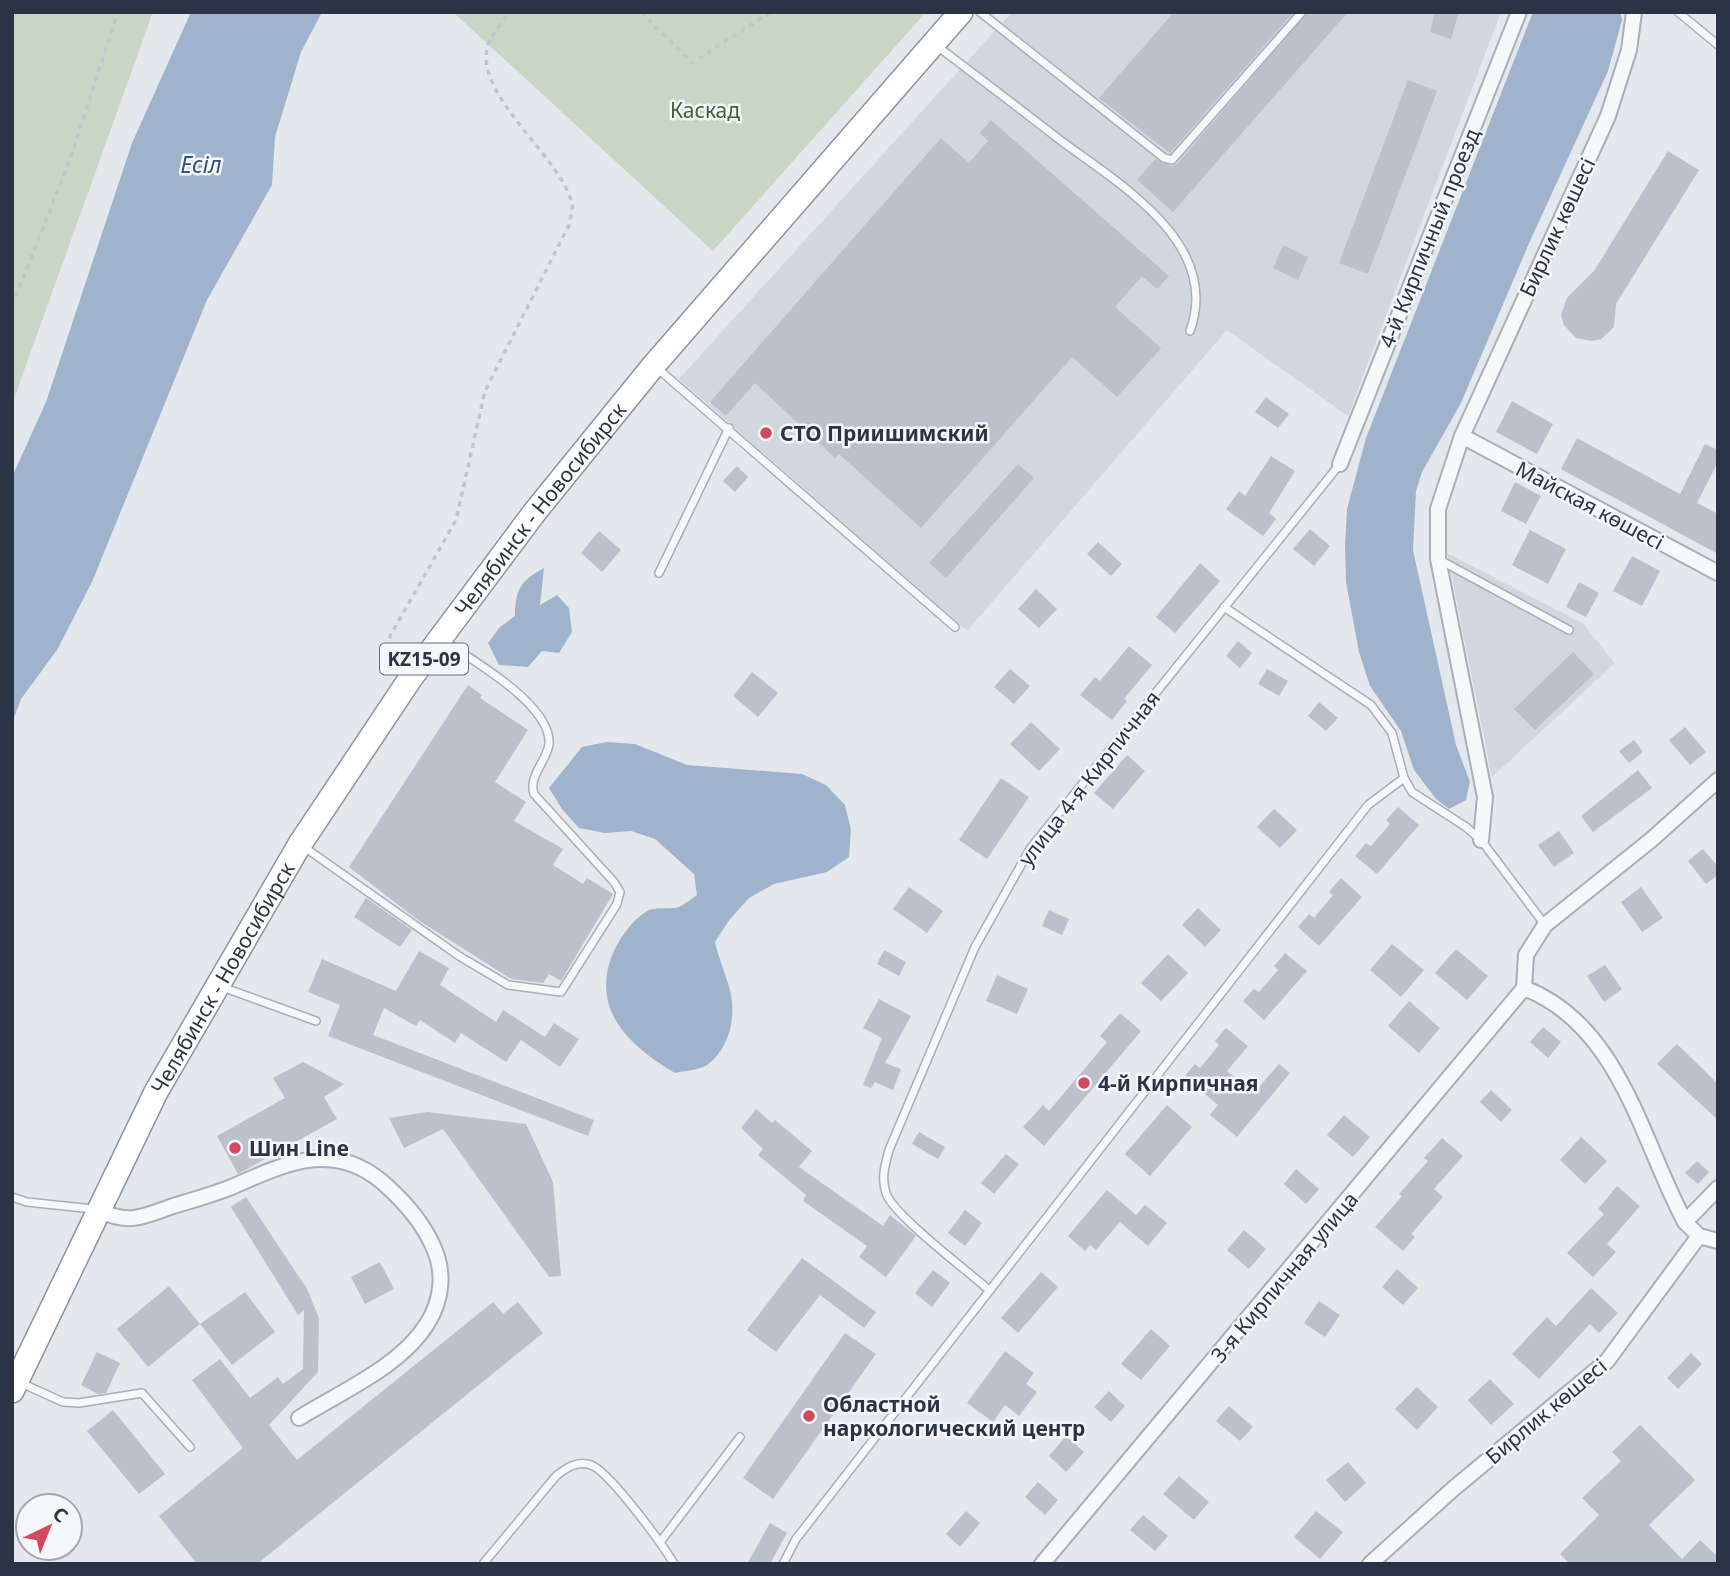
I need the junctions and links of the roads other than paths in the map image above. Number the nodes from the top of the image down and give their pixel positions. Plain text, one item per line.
1 (961, 12) edge
2 (980, 12) edge
3 (1302, 12) edge
4 (1519, 12) edge
5 (1634, 12) edge
6 (1678, 12) edge
7 (933, 43) junction
8 (1718, 44) edge
9 (1190, 331) dead end
10 (654, 365) junction
11 (729, 428) junction
12 (1462, 436) junction
13 (1339, 464) joint
14 (1437, 558) junction
15 (659, 573) dead end
16 (1718, 573) edge
17 (1224, 607) junction
18 (955, 627) dead end
19 (1569, 630) dead end
20 (440, 638) junction
21 (1404, 778) junction
22 (1718, 780) edge
23 (1481, 840) junction
24 (300, 844) junction
25 (1545, 925) junction
26 (218, 985) junction
27 (1524, 988) junction
28 (316, 1021) dead end
29 (1718, 1188) edge
30 (12, 1197) edge
31 (98, 1210) junction
32 (1685, 1222) junction
33 (1699, 1236) junction
34 (1718, 1241) edge
35 (989, 1290) junction
36 (15, 1386) edge
37 (299, 1418) dead end
38 (740, 1437) dead end
39 (190, 1447) dead end
40 (661, 1541) junction
41 (483, 1564) edge
42 (674, 1564) edge
43 (783, 1564) edge
44 (1042, 1564) edge
45 (1370, 1564) edge

1 - 7 highway, Челябинск - Новосибирск / KZ15-09
2 - 3 lane
4 - 13 street, 4-й Кирпичный проезд
5 - 12 street, Бирлик көшесі
6 - 8 lane
7 - 9 lane
7 - 10 highway, Челябинск - Новосибирск / KZ15-09
10 - 11 lane
10 - 20 highway, Челябинск - Новосибирск / KZ15-09
11 - 15 lane
11 - 18 lane
12 - 14 street, Бирлик көшесі
12 - 16 street, Майская көшесі
13 - 17 lane, улица 4-я Кирпичная
14 - 19 lane
14 - 23 street, Бирлик көшесі
17 - 21 lane
17 - 35 lane, улица 4-я Кирпичная
20 - 24 highway, Челябинск - Новосибирск / KZ15-09
20 - 24 lane
21 - 23 lane
21 - 35 lane
22 - 25 street
23 - 25 lane
24 - 26 highway, Челябинск - Новосибирск / KZ15-09
25 - 27 street
26 - 28 lane
26 - 31 highway, Челябинск - Новосибирск / KZ15-09
27 - 32 street
27 - 44 street, 3-я Кирпичная улица
29 - 32 street
30 - 31 lane
31 - 36 highway, Челябинск - Новосибирск / KZ15-09
31 - 37 street
32 - 33 street
33 - 34 street
33 - 45 street, Бирлик көшесі
35 - 43 lane
36 - 39 lane
38 - 40 lane
40 - 41 lane
40 - 42 lane

